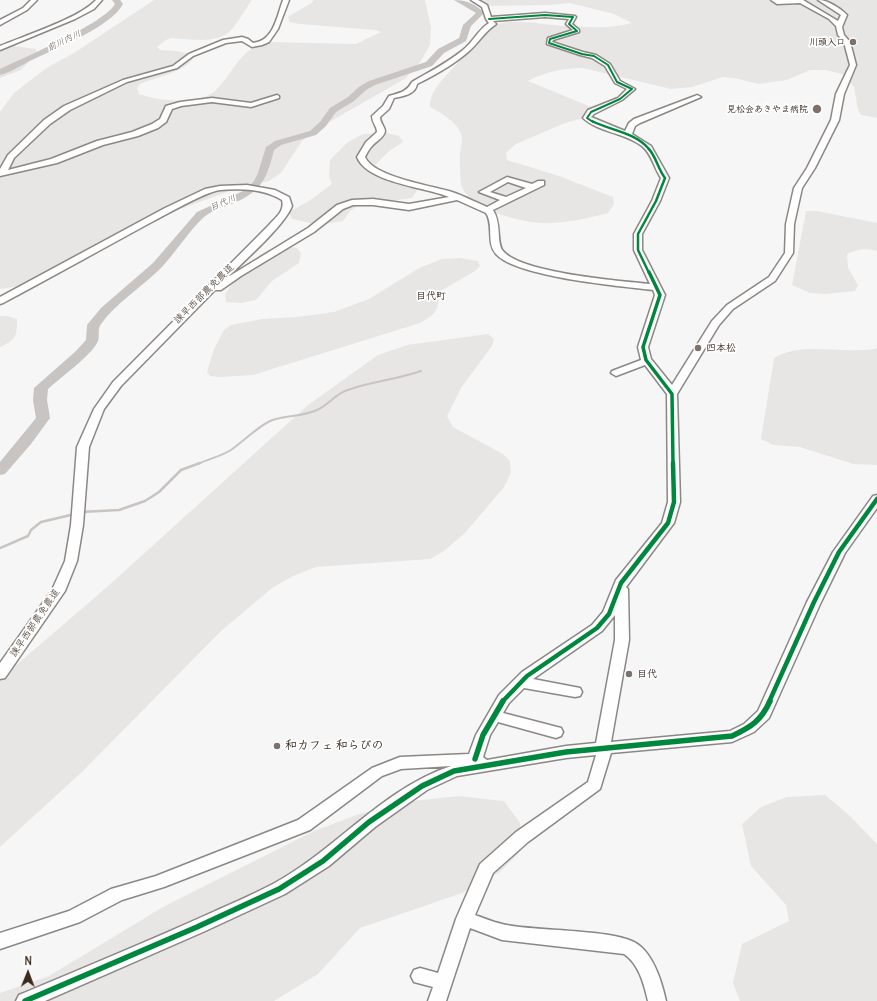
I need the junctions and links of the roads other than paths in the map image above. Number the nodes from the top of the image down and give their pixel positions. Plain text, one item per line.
1 (34, 0) edge
2 (99, 0) edge
3 (286, 0) edge
4 (474, 0) edge
5 (774, 0) edge
6 (821, 0) edge
7 (800, 1) edge
8 (489, 19) junction
9 (0, 23) edge
10 (839, 25) junction
11 (0, 48) edge
12 (277, 97) dead end
13 (697, 97) dead end
14 (627, 136) junction
15 (0, 174) edge
16 (541, 182) dead end
17 (532, 187) junction
18 (456, 198) junction
19 (507, 200) junction
20 (487, 210) junction
21 (656, 288) junction
22 (203, 296) junction
23 (0, 301) edge
24 (647, 361) junction
25 (616, 373) dead end
26 (672, 394) junction
27 (877, 500) edge
28 (621, 583) junction
29 (0, 674) edge
30 (521, 682) junction
31 (575, 692) dead end
32 (494, 716) junction
33 (556, 732) dead end
34 (602, 749) junction
35 (481, 763) junction
36 (465, 919) junction
37 (0, 941) edge
38 (420, 976) dead end
39 (443, 982) junction
40 (25, 1001) edge
41 (436, 1001) edge
42 (657, 1001) edge

1 - 9 street
2 - 11 street
3 - 15 street
4 - 8 street
5 - 7 street
6 - 10 street
7 - 10 street
8 - 14 street
8 - 18 street
10 - 26 street
12 - 15 street
13 - 14 street
14 - 21 street
16 - 17 street
17 - 19 street
17 - 19 street
18 - 20 street
18 - 22 street
19 - 20 street
20 - 21 street
21 - 24 street
22 - 23 street, 諫早西部農免農道
22 - 29 street, 諫早西部農免農道
24 - 25 street
24 - 26 street
26 - 28 street
27 - 34 street
28 - 30 street
28 - 34 street
30 - 31 street
30 - 32 street
32 - 33 street
32 - 35 street
34 - 35 street
34 - 36 street
35 - 37 street
35 - 40 street
36 - 39 street
36 - 42 street
38 - 39 street
39 - 41 street

